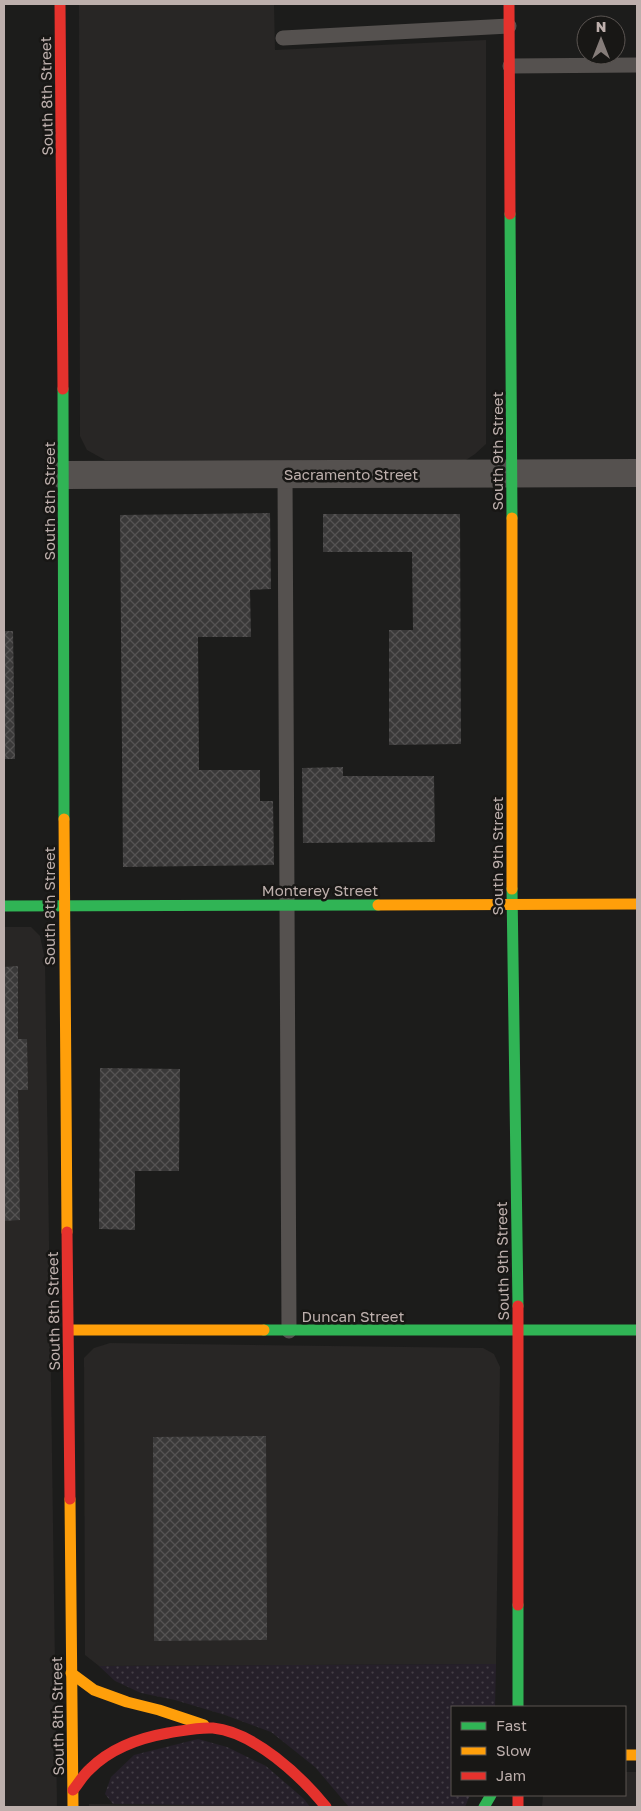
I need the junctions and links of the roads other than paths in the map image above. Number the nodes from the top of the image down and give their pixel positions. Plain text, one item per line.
1 (60, 4) edge
2 (509, 4) edge
3 (509, 26) junction
4 (283, 38) dead end
5 (637, 65) edge
6 (510, 66) junction
7 (512, 473) junction
8 (637, 473) edge
9 (285, 474) junction
10 (64, 475) junction
11 (637, 904) edge
12 (512, 905) junction
13 (4, 906) edge
14 (64, 906) junction
15 (287, 906) junction
16 (69, 1330) junction
17 (637, 1330) edge
18 (289, 1331) junction
19 (518, 1331) junction
20 (72, 1673) junction
21 (518, 1706) edge
22 (216, 1729) junction
23 (73, 1790) junction
24 (490, 1796) edge
25 (73, 1807) edge
26 (326, 1807) edge
27 (484, 1807) edge

1 - 10 main road, South 8th Street
2 - 3 main road, South 9th Street
3 - 4 lane
3 - 6 main road, South 9th Street
5 - 6 lane
6 - 7 main road, South 9th Street
7 - 8 street, Sacramento Street
7 - 9 street, Sacramento Street
7 - 12 main road, South 9th Street
9 - 10 street, Sacramento Street
9 - 15 lane
10 - 14 main road, South 8th Street
11 - 12 main road, Monterey Street
12 - 15 main road, Monterey Street
12 - 19 main road, South 9th Street
13 - 14 main road, Monterey Street
14 - 15 main road, Monterey Street
14 - 16 main road, South 8th Street
15 - 18 lane
16 - 18 main road, Duncan Street
16 - 20 main road, South 8th Street
17 - 19 main road, Duncan Street
18 - 19 main road, Duncan Street
19 - 21 main road, South 9th Street
20 - 22 main road
20 - 23 main road, South 8th Street
22 - 23 main road
22 - 26 main road
23 - 25 main road, South 8th Street
24 - 27 main road

